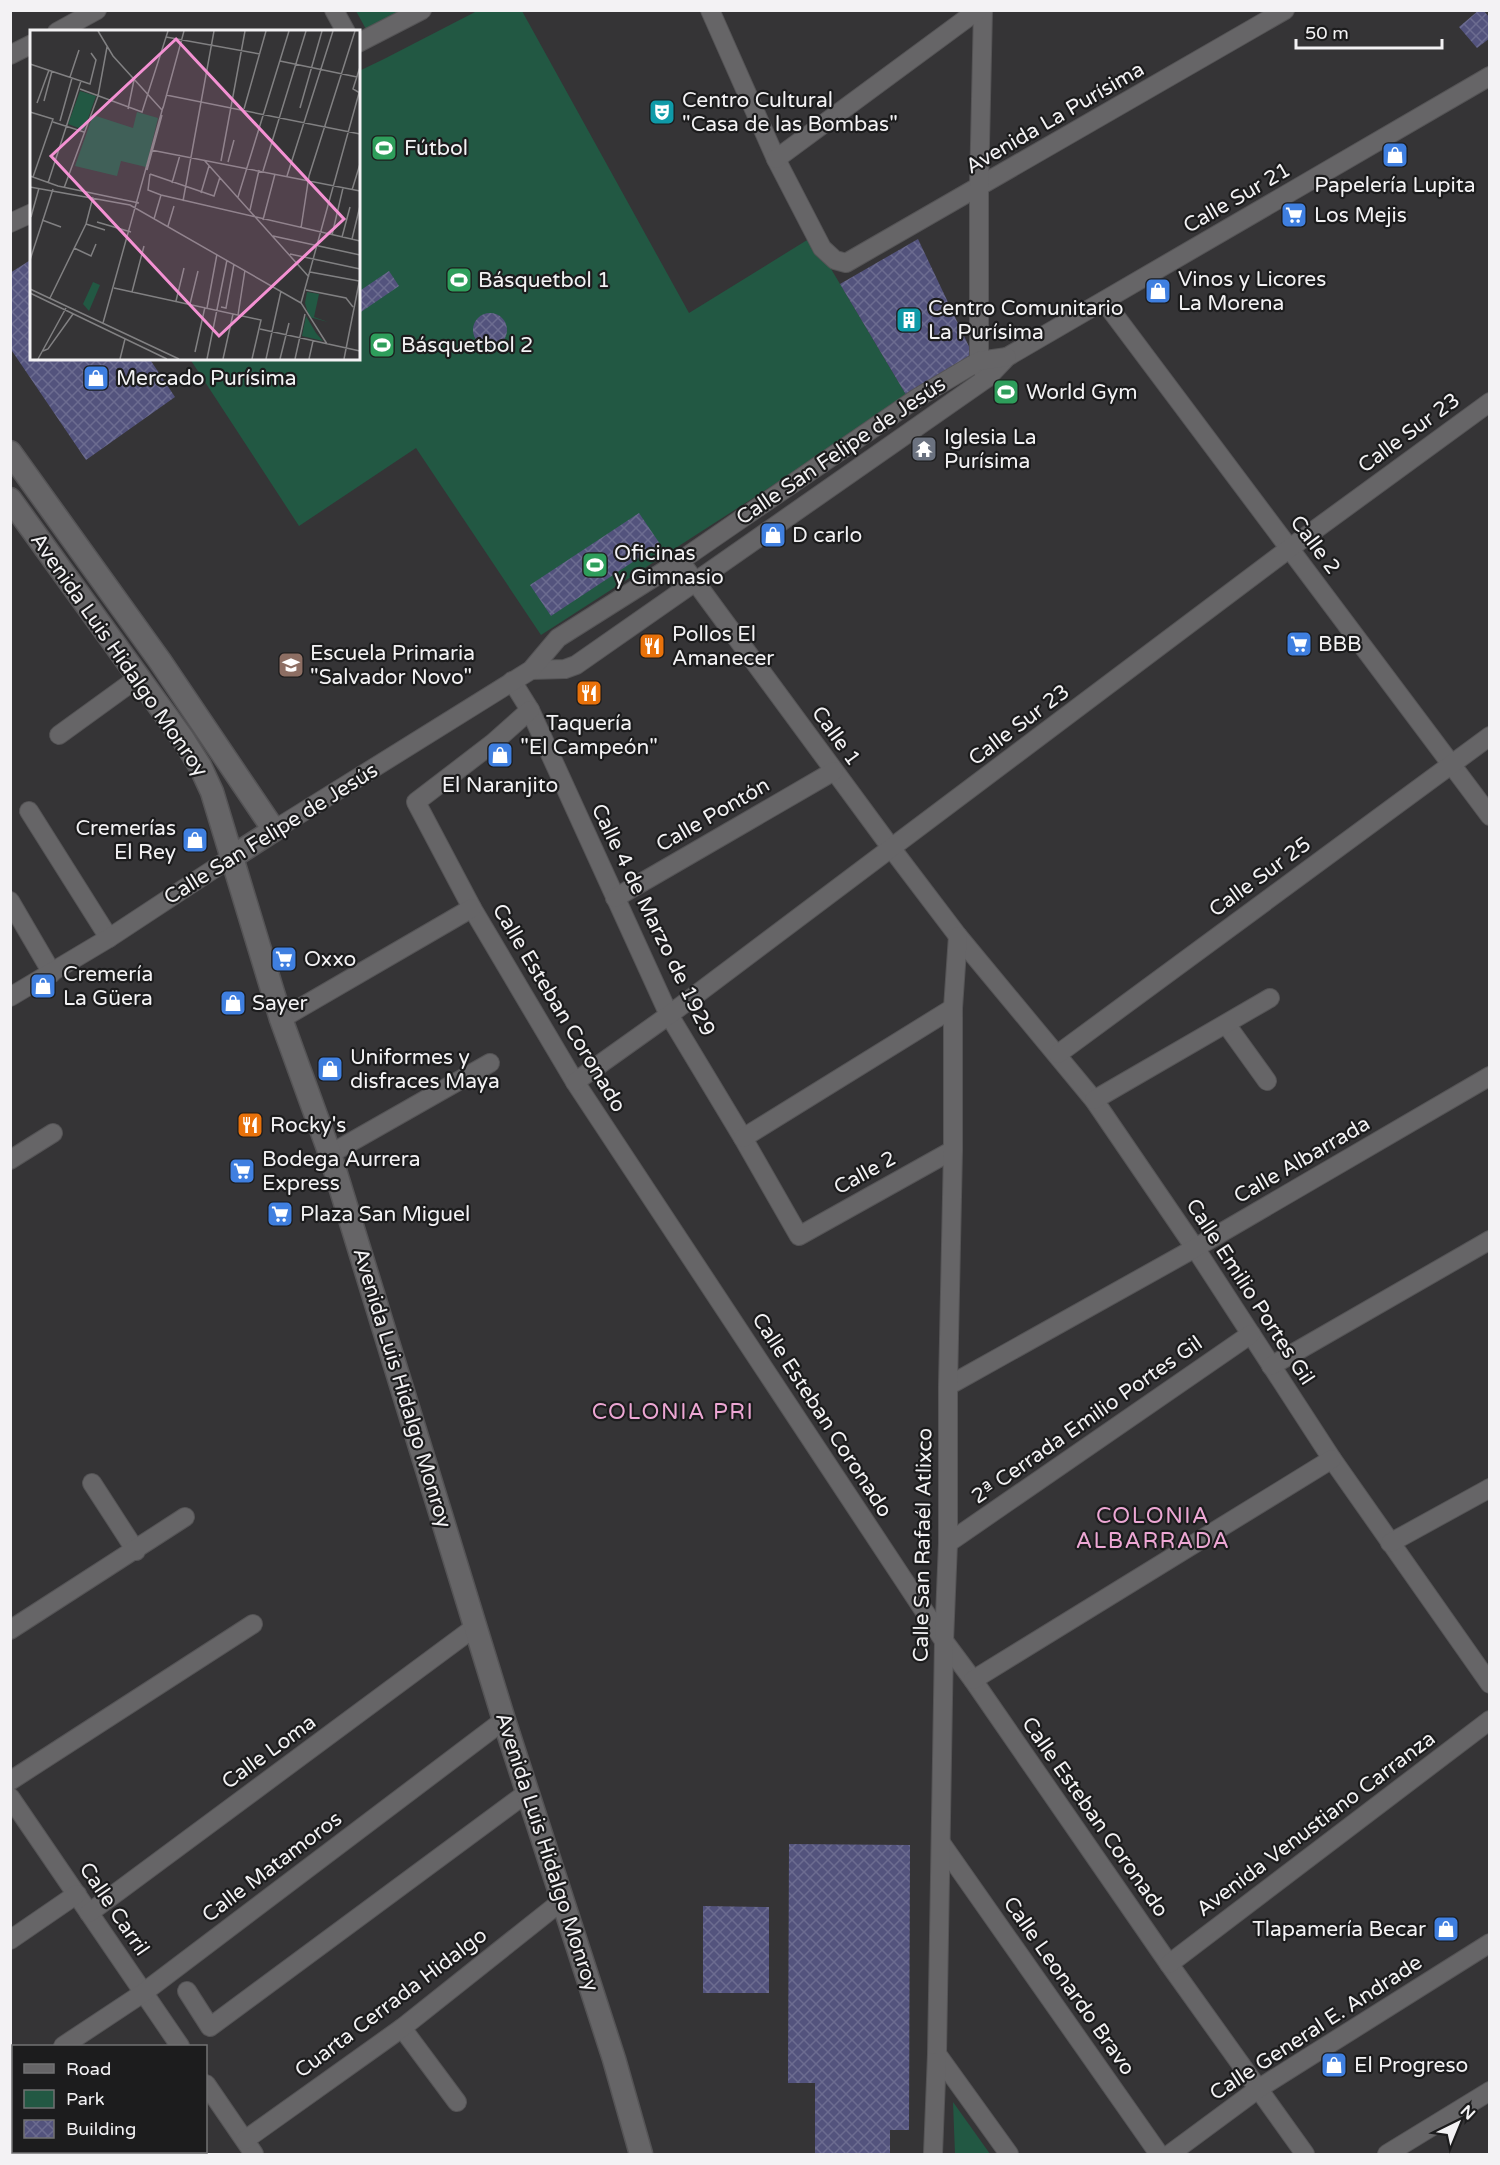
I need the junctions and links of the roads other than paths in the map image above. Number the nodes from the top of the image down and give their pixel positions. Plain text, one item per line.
1 (97, 10) edge
2 (334, 10) edge
3 (422, 10) edge
4 (710, 10) edge
5 (978, 10) edge
6 (983, 10) edge
7 (1285, 10) edge
8 (61, 30) edge
9 (345, 30) edge
10 (360, 42) edge
11 (30, 45) edge
12 (10, 55) edge
13 (1490, 76) edge
14 (776, 159) junction
15 (979, 188) junction
16 (30, 214) edge
17 (10, 223) edge
18 (1104, 301) junction
19 (1007, 357) junction
20 (979, 361) junction
21 (987, 378) junction
22 (1490, 402) edge
23 (10, 452) edge
24 (14, 509) edge
25 (1290, 548) junction
26 (680, 561) junction
27 (696, 583) junction
28 (531, 670) junction
29 (139, 677) junction
30 (512, 681) junction
31 (530, 710) junction
32 (59, 735) dead end
33 (1490, 736) edge
34 (1451, 765) junction
35 (834, 771) junction
36 (29, 811) dead end
37 (1490, 816) edge
38 (274, 831) junction
39 (892, 849) junction
40 (232, 857) junction
41 (615, 898) junction
42 (10, 901) edge
43 (472, 908) junction
44 (958, 936) junction
45 (109, 938) junction
46 (52, 973) junction
47 (10, 997) edge
48 (1270, 998) dead end
49 (953, 1008) junction
50 (669, 1016) junction
51 (281, 1019) junction
52 (1226, 1024) junction
53 (1058, 1054) junction
54 (490, 1063) dead end
55 (1490, 1076) edge
56 (1267, 1081) dead end
57 (575, 1082) junction
58 (1094, 1100) junction
59 (53, 1133) dead end
60 (743, 1138) junction
61 (953, 1150) junction
62 (330, 1154) junction
63 (10, 1160) edge
64 (799, 1236) joint
65 (1490, 1240) edge
66 (1195, 1248) junction
67 (1251, 1334) junction
68 (1271, 1366) junction
69 (948, 1386) junction
70 (1332, 1459) junction
71 (92, 1483) dead end
72 (1490, 1488) edge
73 (185, 1517) dead end
74 (1390, 1543) junction
75 (948, 1544) junction
76 (136, 1551) junction
77 (253, 1624) dead end
78 (475, 1628) junction
79 (10, 1630) edge
80 (944, 1641) junction
81 (973, 1680) junction
82 (1490, 1684) edge
83 (504, 1720) junction
84 (1490, 1720) edge
85 (10, 1781) edge
86 (528, 1792) junction
87 (10, 1797) edge
88 (941, 1843) junction
89 (77, 1894) junction
90 (563, 1900) junction
91 (89, 1913) junction
92 (10, 1940) edge
93 (1490, 1942) edge
94 (1169, 1964) junction
95 (187, 1991) dead end
96 (143, 1993) junction
97 (402, 2028) junction
98 (65, 2045) edge
99 (179, 2045) edge
100 (938, 2054) junction
101 (207, 2088) edge
102 (1258, 2089) junction
103 (1490, 2091) edge
104 (457, 2102) dead end
105 (212, 2107) edge
106 (250, 2147) edge
107 (641, 2154) edge
108 (933, 2154) edge
109 (1009, 2154) edge
110 (1159, 2154) edge
111 (1170, 2154) edge
112 (1305, 2154) edge
113 (1387, 2154) edge

1 - 8 street
2 - 9 street
3 - 10 street
4 - 14 street
5 - 14 street
6 - 15 street
7 - 15 street, Avenida La Purísima
11 - 12 street
13 - 18 street, Calle Sur 21
14 - 15 street, Avenida La Purísima
15 - 20 street
16 - 17 street
18 - 19 street, Calle Sur 21
18 - 25 street, Calle 2
19 - 20 street, Calle Sur 21
19 - 21 street, Calle Sur 21
20 - 21 street
20 - 26 street, Calle San Felipe de Jesús
21 - 27 street, Calle San Felipe de Jesús
22 - 25 street, Calle Sur 23
23 - 38 street, Avenida Luis Hidalgo Monroy
24 - 29 street, Avenida Luis Hidalgo Monroy
25 - 34 street, Calle 2
25 - 39 street, Calle Sur 23
26 - 27 street, Calle 1
26 - 28 street, Calle San Felipe de Jesús
27 - 28 street, Calle San Felipe de Jesús
27 - 35 street, Calle 1
28 - 30 street, Calle San Felipe de Jesús
29 - 32 street
29 - 40 street, Avenida Luis Hidalgo Monroy
30 - 31 street, Calle 4 de Marzo de 1929
30 - 38 street, Calle San Felipe de Jesús
31 - 41 street, Calle 4 de Marzo de 1929
31 - 43 street, Calle Esteban Coronado
33 - 34 street, Calle Sur 25
34 - 37 street, Calle 2
34 - 53 street, Calle Sur 25
35 - 39 street, Calle 1
35 - 41 street, Calle Pontón
36 - 45 street
38 - 40 street, Calle San Felipe de Jesús
39 - 44 street, Calle 1
39 - 50 street, Calle Sur 23
40 - 45 street, Calle San Felipe de Jesús
40 - 51 street, Avenida Luis Hidalgo Monroy
41 - 50 street, Calle 4 de Marzo de 1929
42 - 46 street
43 - 51 street
43 - 57 street, Calle Esteban Coronado
44 - 49 street, Calle San Rafaél Atlixco
44 - 53 street, Calle Emilio Portes Gil
45 - 46 street, Calle San Felipe de Jesús
46 - 47 street, Calle San Felipe de Jesús
48 - 52 street
49 - 60 street
49 - 61 street, Calle San Rafaél Atlixco
50 - 57 street, Calle Sur 23
50 - 60 street, Calle 4 de Marzo de 1929
51 - 62 street, Avenida Luis Hidalgo Monroy
52 - 56 street
52 - 58 street
53 - 58 street, Calle Emilio Portes Gil
54 - 62 street
55 - 66 street, Calle Albarrada
57 - 80 street, Calle Esteban Coronado
58 - 66 street, Calle Emilio Portes Gil
59 - 63 street
60 - 64 street, Calle 4 de Marzo de 1929
61 - 64 street, Calle 2
61 - 69 street, Calle San Rafaél Atlixco
62 - 78 street, Avenida Luis Hidalgo Monroy
65 - 68 street
66 - 67 street, Calle Emilio Portes Gil
66 - 69 street, Calle Albarrada
67 - 68 street, Calle Emilio Portes Gil
67 - 75 street, 2ª Cerrada Emilio Portes Gil
68 - 70 street, Calle Emilio Portes Gil
69 - 75 street, Calle San Rafaél Atlixco
70 - 74 street, Calle Emilio Portes Gil
70 - 81 street
71 - 76 street
72 - 74 street
73 - 76 street
74 - 82 street, Calle Emilio Portes Gil
75 - 80 street, Calle San Rafaél Atlixco
76 - 79 street
77 - 85 street
78 - 83 street, Avenida Luis Hidalgo Monroy
78 - 91 street, Calle Loma
80 - 81 street, Calle Esteban Coronado
80 - 88 street, Calle San Rafaél Atlixco
81 - 94 street, Calle Esteban Coronado
83 - 86 street, Avenida Luis Hidalgo Monroy
83 - 96 street, Calle Matamoros
84 - 94 street, Avenida Venustiano Carranza
86 - 90 street, Avenida Luis Hidalgo Monroy
86 - 95 street
87 - 89 street, Calle Carril
88 - 100 street, Calle San Rafaél Atlixco
88 - 110 street, Calle Leonardo Bravo
89 - 91 street, Calle Carril
89 - 92 street
90 - 97 street, Cuarta Cerrada Hidalgo
90 - 107 street, Avenida Luis Hidalgo Monroy
91 - 96 street, Calle Carril
93 - 102 street, Calle General E. Andrade
94 - 102 street, Calle Esteban Coronado
96 - 98 street, Calle Matamoros
96 - 99 street, Calle Carril
97 - 104 street
97 - 106 street, Cuarta Cerrada Hidalgo
100 - 108 street, Calle San Rafaél Atlixco
100 - 109 street
101 - 105 street
102 - 111 street, Calle General E. Andrade
102 - 112 street, Calle Esteban Coronado
103 - 113 street
105 - 106 street

